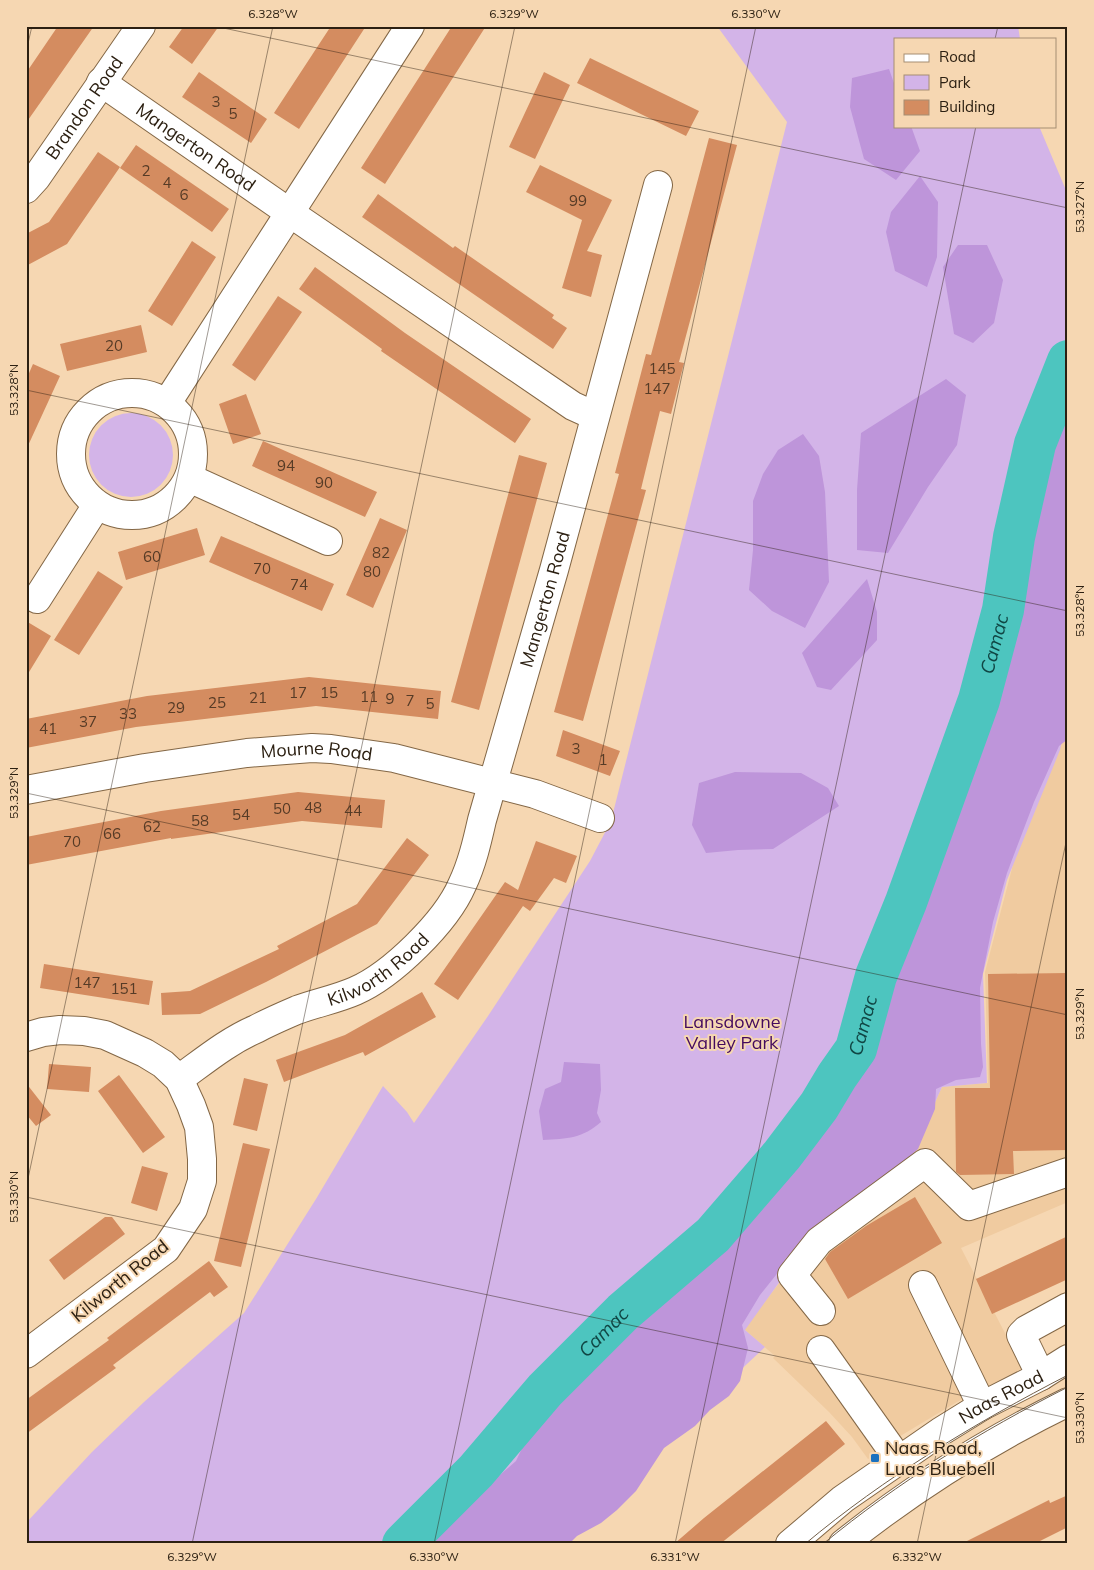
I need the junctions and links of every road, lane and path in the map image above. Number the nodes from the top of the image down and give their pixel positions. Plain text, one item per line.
1 (141, 26) edge
2 (410, 26) edge
3 (101, 82) junction
4 (658, 185) dead end
5 (26, 189) edge
6 (290, 213) junction
7 (167, 403) junction
8 (595, 416) junction
9 (189, 478) junction
10 (97, 504) junction
11 (328, 541) dead end
12 (37, 599) dead end
13 (494, 784) junction
14 (26, 790) edge
15 (600, 818) dead end
16 (26, 1037) edge
17 (179, 1079) junction
18 (1068, 1172) edge
19 (923, 1285) dead end
20 (1068, 1307) edge
21 (821, 1311) dead end
22 (822, 1350) dead end
23 (26, 1354) edge
24 (1068, 1359) edge
25 (1040, 1376) junction
26 (1068, 1402) edge
27 (982, 1406) junction
28 (899, 1460) junction
29 (790, 1544) edge
30 (843, 1544) edge

1 - 3 street, Brandon Road
2 - 6 street
3 - 5 street, Brandon Road
3 - 6 street, Mangerton Road
4 - 8 street, Mangerton Road
6 - 7 street
6 - 8 street, Mangerton Road
7 - 9 street
7 - 10 street
8 - 13 street, Mangerton Road
9 - 10 street
9 - 11 street
10 - 12 street
13 - 14 street, Mourne Road
13 - 15 street, Mourne Road
13 - 17 street, Kilworth Road
16 - 17 street, Kilworth Road
17 - 23 street, Kilworth Road
18 - 21 street
19 - 27 street
20 - 25 street
22 - 28 street
24 - 25 street, Naas Road
25 - 27 street, Naas Road
26 - 30 street, Naas Road
27 - 28 street, Naas Road
28 - 29 street, Naas Road

